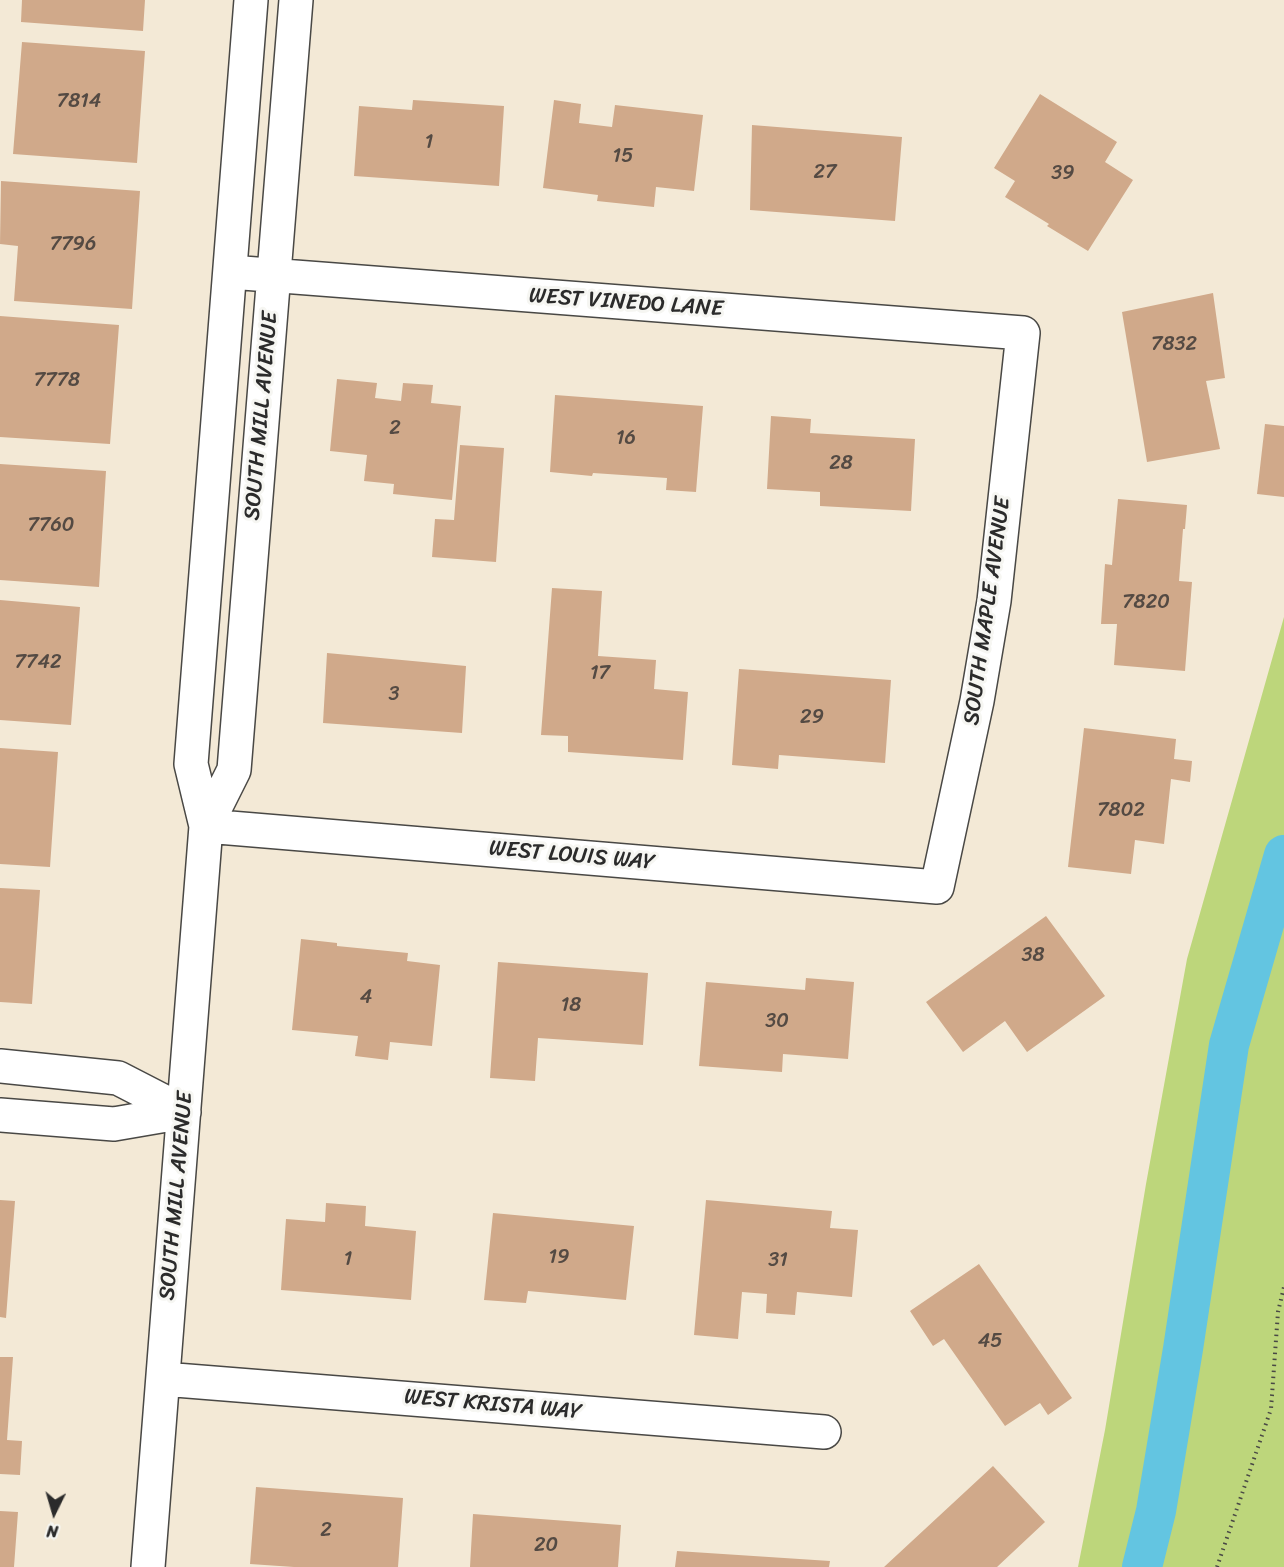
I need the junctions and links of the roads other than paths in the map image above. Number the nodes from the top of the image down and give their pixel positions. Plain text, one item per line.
1 (251, 0) edge
2 (296, 0) edge
3 (230, 272) junction
4 (273, 276) junction
5 (1023, 333) joint
6 (206, 826) junction
7 (937, 887) joint
8 (0, 1066) edge
9 (184, 1112) junction
10 (0, 1115) edge
11 (163, 1379) junction
12 (824, 1432) dead end
13 (148, 1567) edge

1 - 3 street, SOUTH MILL AVENUE
2 - 4 street, SOUTH MILL AVENUE
3 - 4 street, WEST VINEDO LANE
3 - 6 street, SOUTH MILL AVENUE
4 - 5 street, WEST VINEDO LANE
4 - 6 street, SOUTH MILL AVENUE
5 - 7 street, SOUTH MAPLE AVENUE
6 - 7 street, WEST LOUIS WAY
6 - 9 street, SOUTH MILL AVENUE
8 - 9 street
9 - 10 street
9 - 11 street, SOUTH MILL AVENUE
11 - 12 street, WEST KRISTA WAY
11 - 13 street, SOUTH MILL AVENUE

